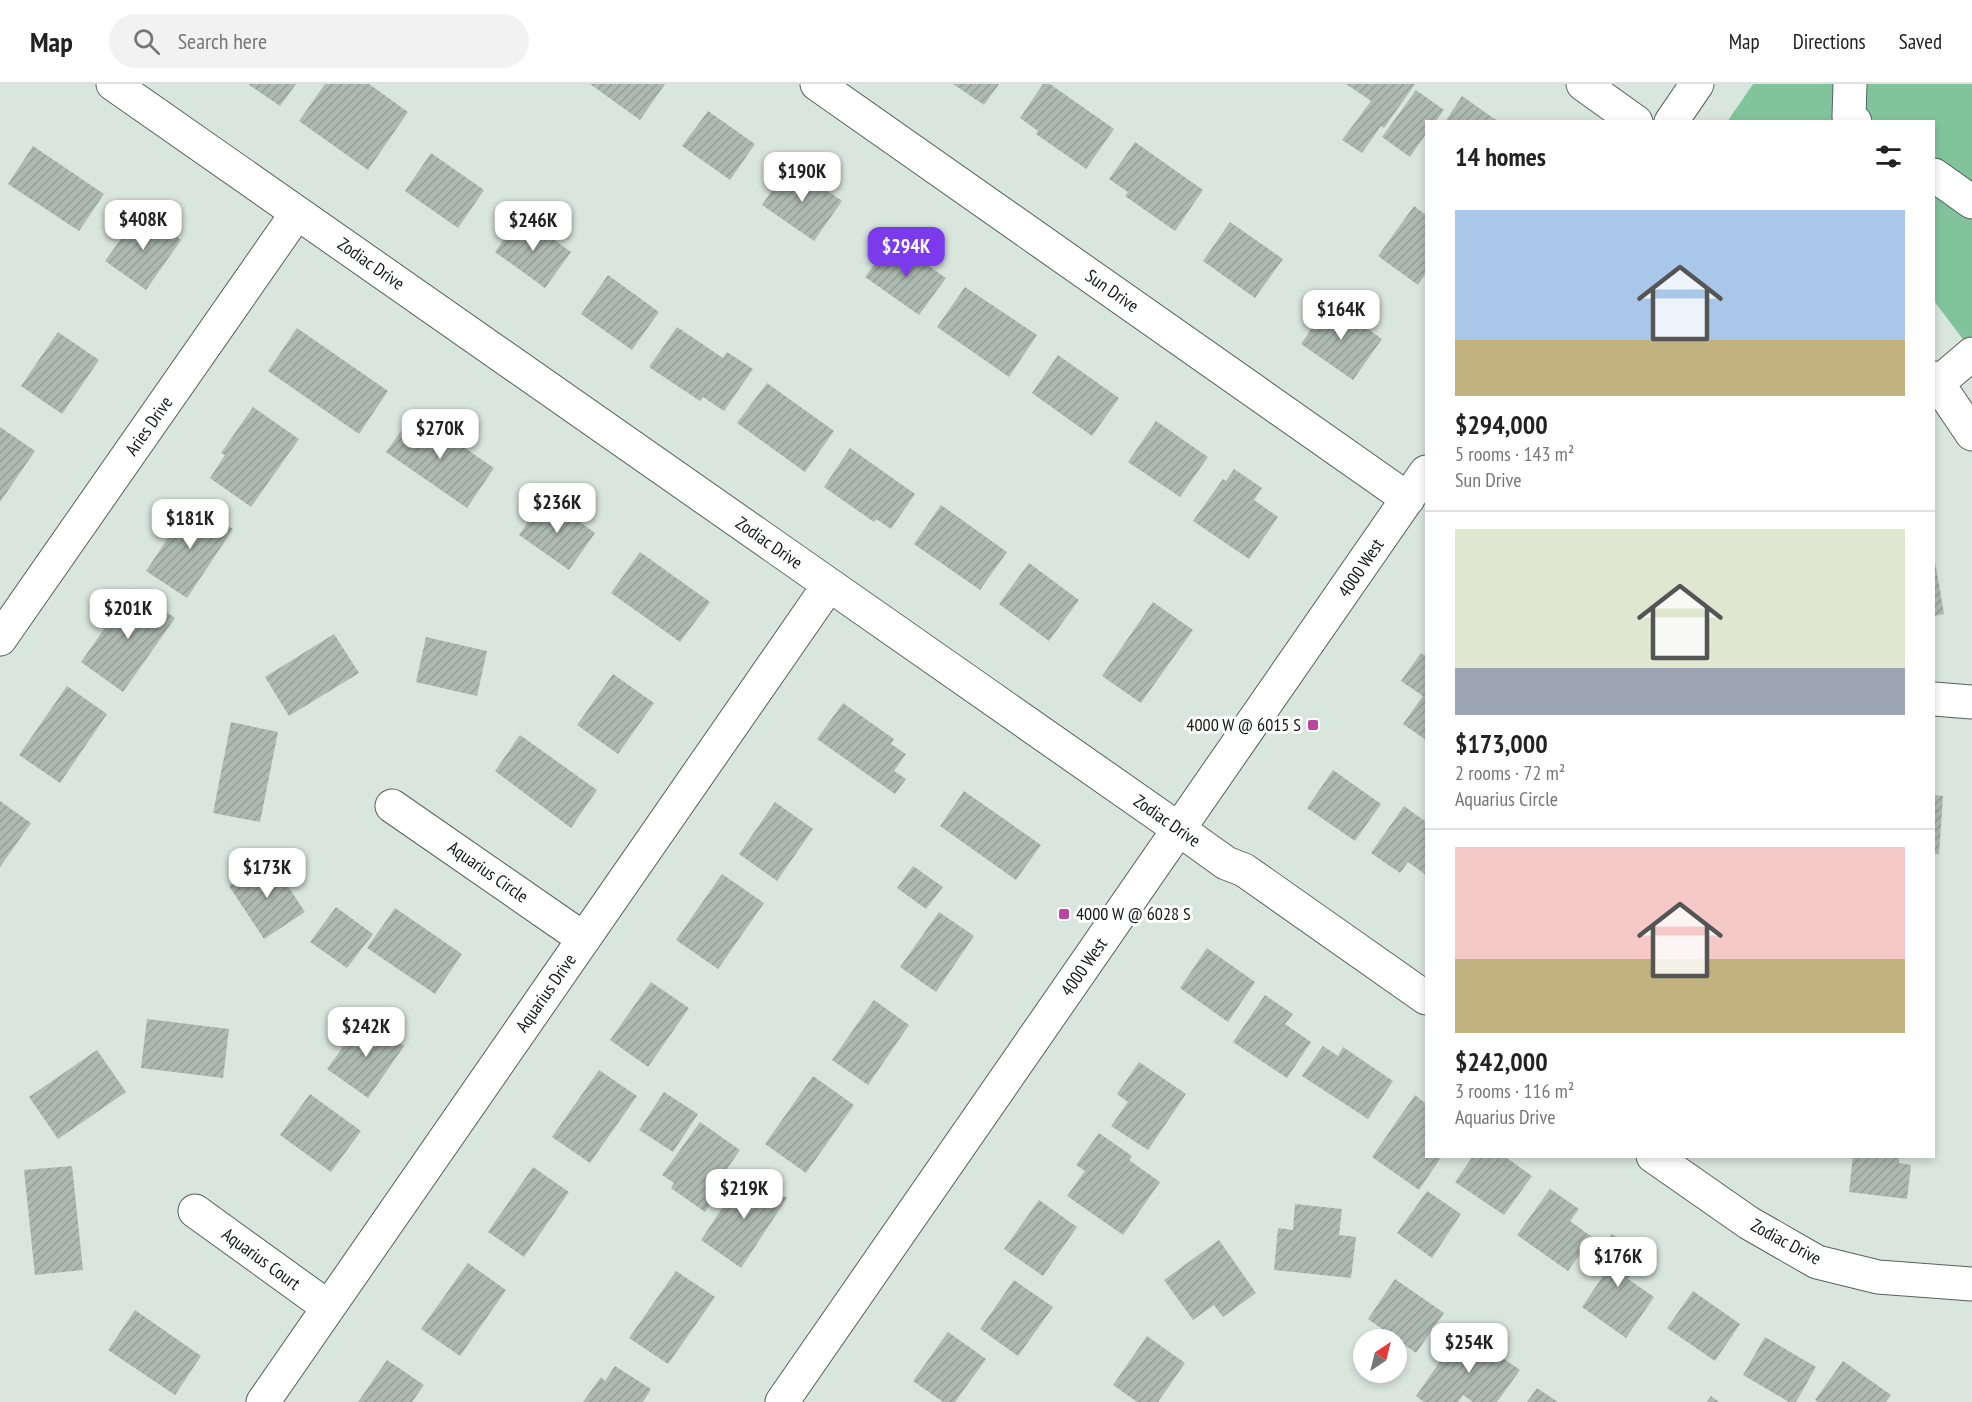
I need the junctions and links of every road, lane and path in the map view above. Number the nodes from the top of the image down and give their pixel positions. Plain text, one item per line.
1 (114, 84) edge
2 (817, 84) edge
3 (1583, 84) edge
4 (1697, 84) edge
5 (1850, 84) edge
6 (1633, 120) edge
7 (1672, 120) edge
8 (1853, 120) edge
9 (1935, 177) edge
10 (1972, 202) edge
11 (297, 213) junction
12 (1972, 354) edge
13 (1936, 380) edge
14 (1972, 434) edge
15 (1425, 474) edge
16 (1408, 499) junction
17 (829, 585) junction
18 (0, 639) edge
19 (1935, 699) edge
20 (1972, 702) edge
21 (392, 806) dead end
22 (1180, 831) junction
23 (584, 939) junction
24 (1425, 997) edge
25 (1656, 1158) edge
26 (195, 1211) dead end
27 (1972, 1284) edge
28 (328, 1307) junction
29 (263, 1402) edge
30 (782, 1402) edge

1 - 11 street, Zodiac Drive
2 - 16 street, Sun Drive
3 - 6 street
4 - 7 street
5 - 8 street
9 - 10 street
11 - 17 street, Zodiac Drive
11 - 18 street, Aries Drive
12 - 13 street
13 - 14 street
15 - 16 street, 4000 West
16 - 22 street, 4000 West
17 - 22 street, Zodiac Drive
17 - 23 street, Aquarius Drive
19 - 20 street
21 - 23 street, Aquarius Circle
22 - 24 street, Zodiac Drive
22 - 30 street, 4000 West
23 - 28 street, Aquarius Drive
25 - 27 street, Zodiac Drive
26 - 28 street, Aquarius Court
28 - 29 street, Aquarius Drive

